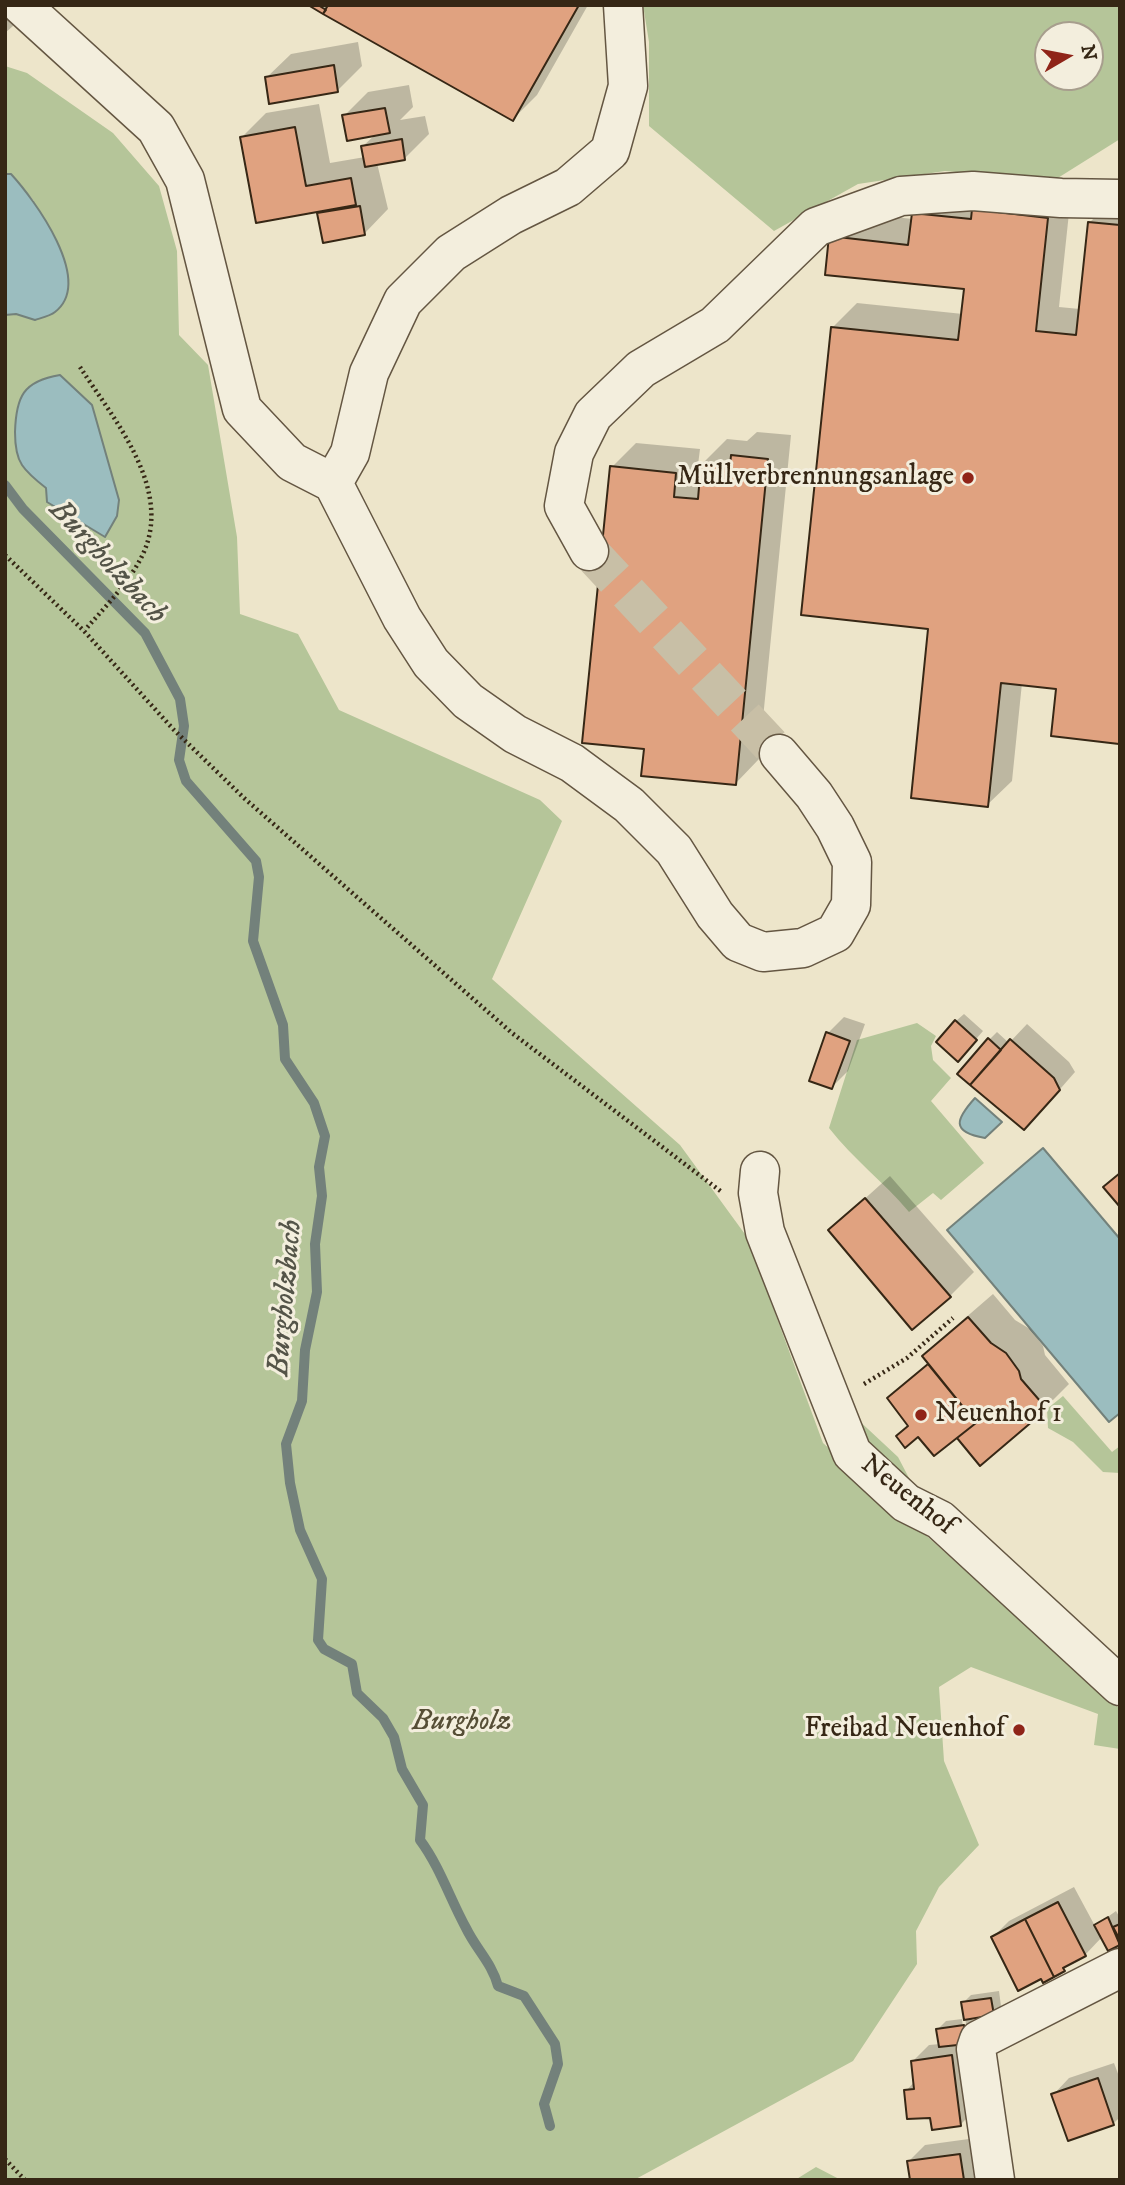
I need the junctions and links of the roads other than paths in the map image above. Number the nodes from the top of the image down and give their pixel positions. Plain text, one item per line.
1 (21, 5) edge
2 (622, 5) edge
3 (1120, 199) edge
4 (333, 483) junction
5 (589, 551) tunnel mouth
6 (779, 754) tunnel mouth
7 (760, 1171) dead end
8 (1120, 1686) edge
9 (1120, 1968) edge
10 (995, 2180) edge

1 - 4 lane
2 - 4 lane
3 - 5 lane
4 - 6 lane
7 - 8 lane, Neuenhof
9 - 10 lane

